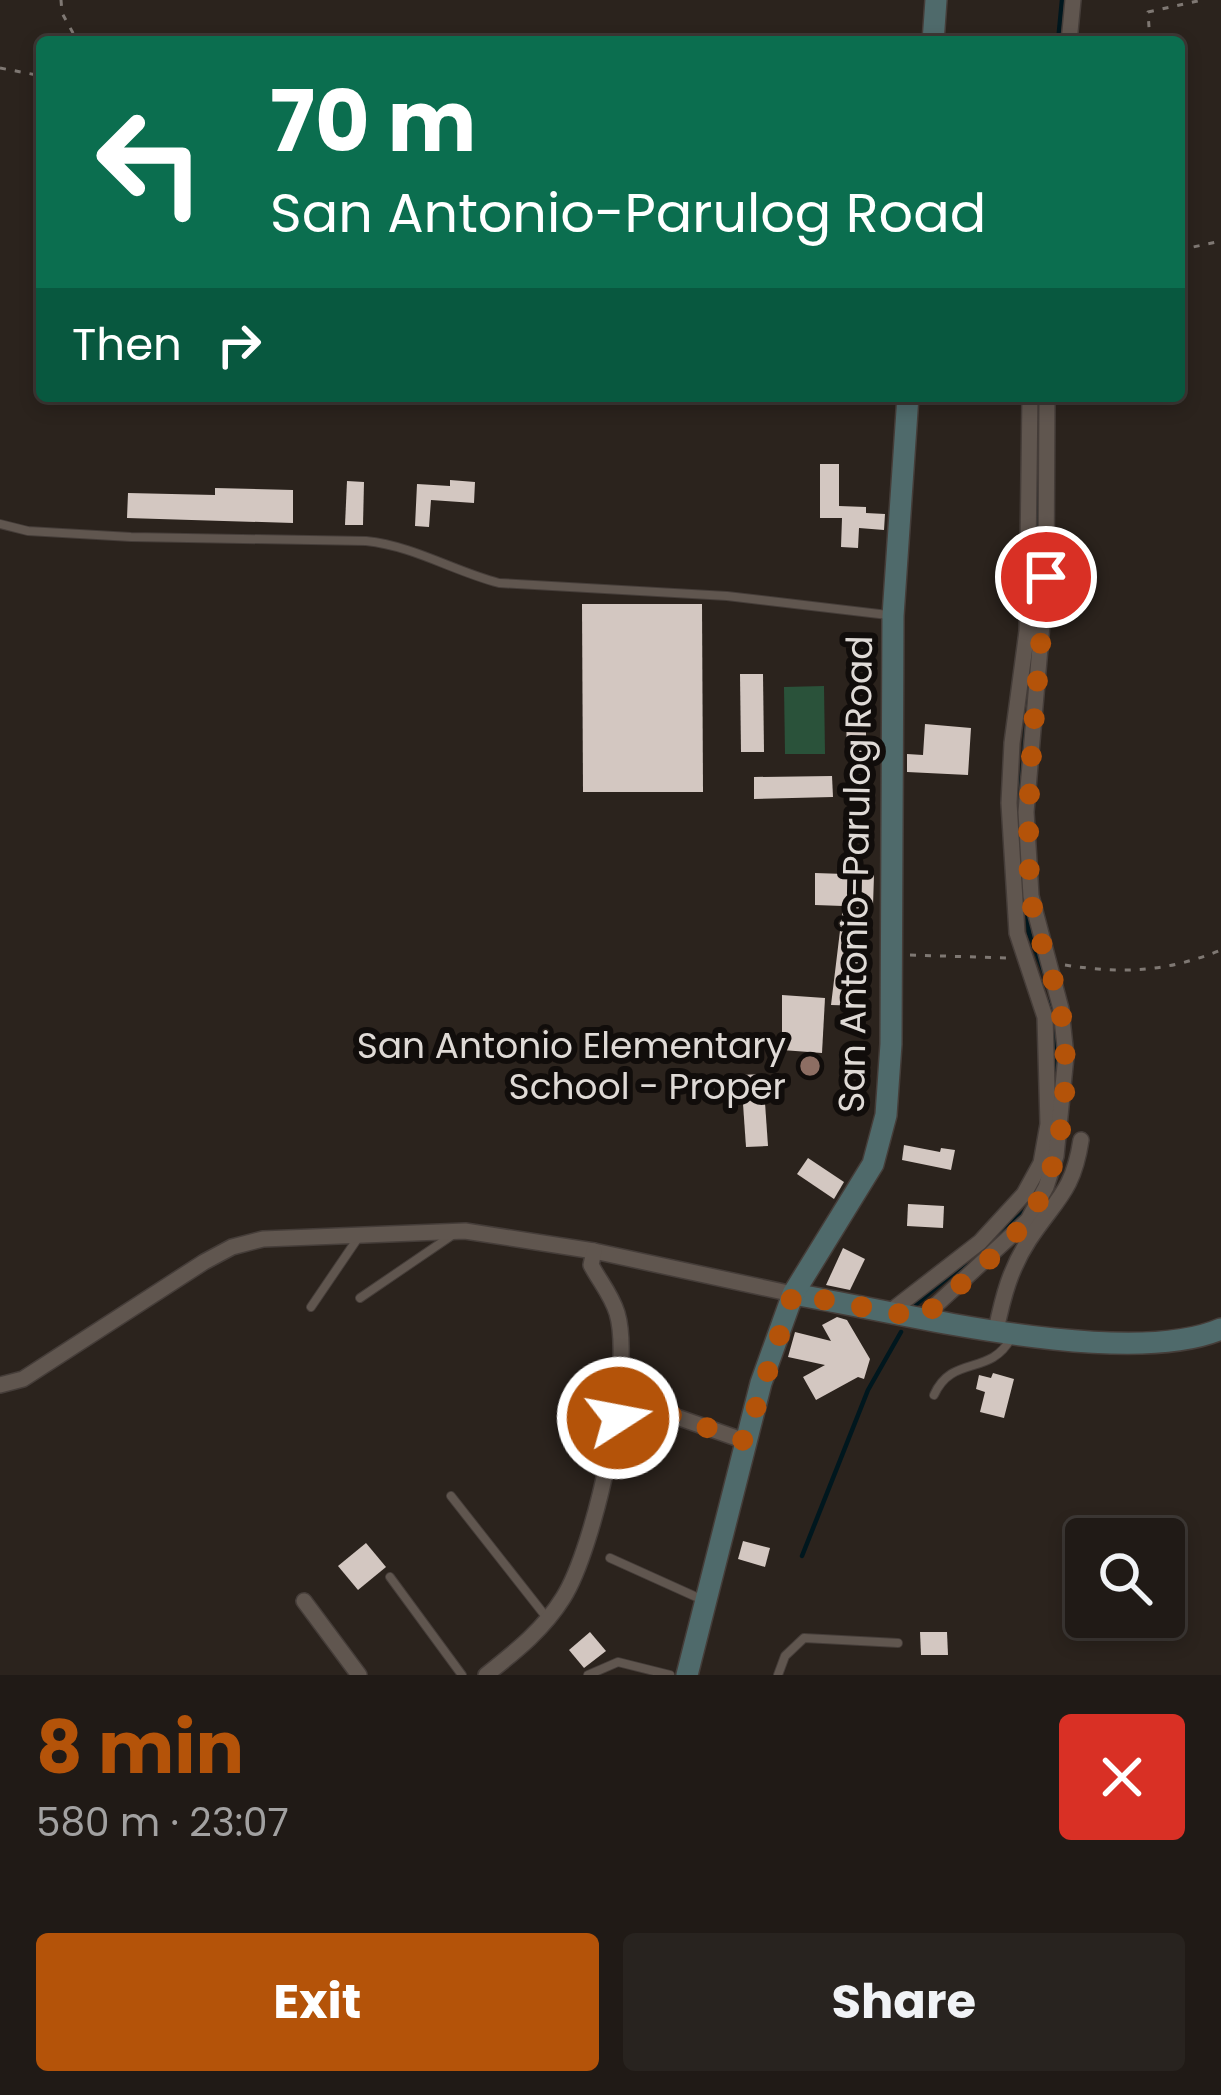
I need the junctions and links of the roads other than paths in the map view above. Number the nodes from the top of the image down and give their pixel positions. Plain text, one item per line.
1 (936, 0) edge
2 (1073, 0) edge
3 (933, 36) edge
4 (1070, 36) edge
5 (908, 402) edge
6 (1030, 402) edge
7 (1047, 402) edge
8 (0, 524) edge
9 (893, 616) junction
10 (1081, 1140) dead end
11 (457, 1232) junction
12 (360, 1234) junction
13 (594, 1251) junction
14 (793, 1294) junction
15 (360, 1298) dead end
16 (311, 1307) dead end
17 (891, 1311) junction
18 (922, 1318) junction
19 (1221, 1329) edge
20 (1005, 1331) junction
21 (0, 1385) edge
22 (934, 1395) dead end
23 (620, 1397) junction
24 (745, 1441) junction
25 (452, 1496) dead end
26 (610, 1558) dead end
27 (390, 1577) dead end
28 (304, 1600) dead end
29 (705, 1600) junction
30 (548, 1619) junction
31 (898, 1643) dead end
32 (359, 1675) edge
33 (462, 1675) edge
34 (486, 1675) edge
35 (587, 1675) edge
36 (670, 1675) edge
37 (687, 1675) edge
38 (778, 1675) edge

1 - 3 street
2 - 4 street
5 - 9 street, San Antonio-Parulog Road
6 - 17 street
7 - 18 street
8 - 9 lane
9 - 14 street, San Antonio-Parulog Road
10 - 20 street
11 - 12 street
11 - 13 street
11 - 15 lane
12 - 16 lane
12 - 21 street
13 - 14 street
13 - 23 street
14 - 17 street
14 - 24 street, San Antonio-Parulog Road
17 - 18 street
18 - 20 street
19 - 20 street
20 - 22 lane
23 - 24 street
23 - 30 street
24 - 29 street, San Antonio-Parulog Road
25 - 30 lane
26 - 29 lane
27 - 33 lane
28 - 32 street
29 - 37 street, San Antonio-Parulog Road
30 - 34 street
31 - 38 lane
35 - 36 lane

